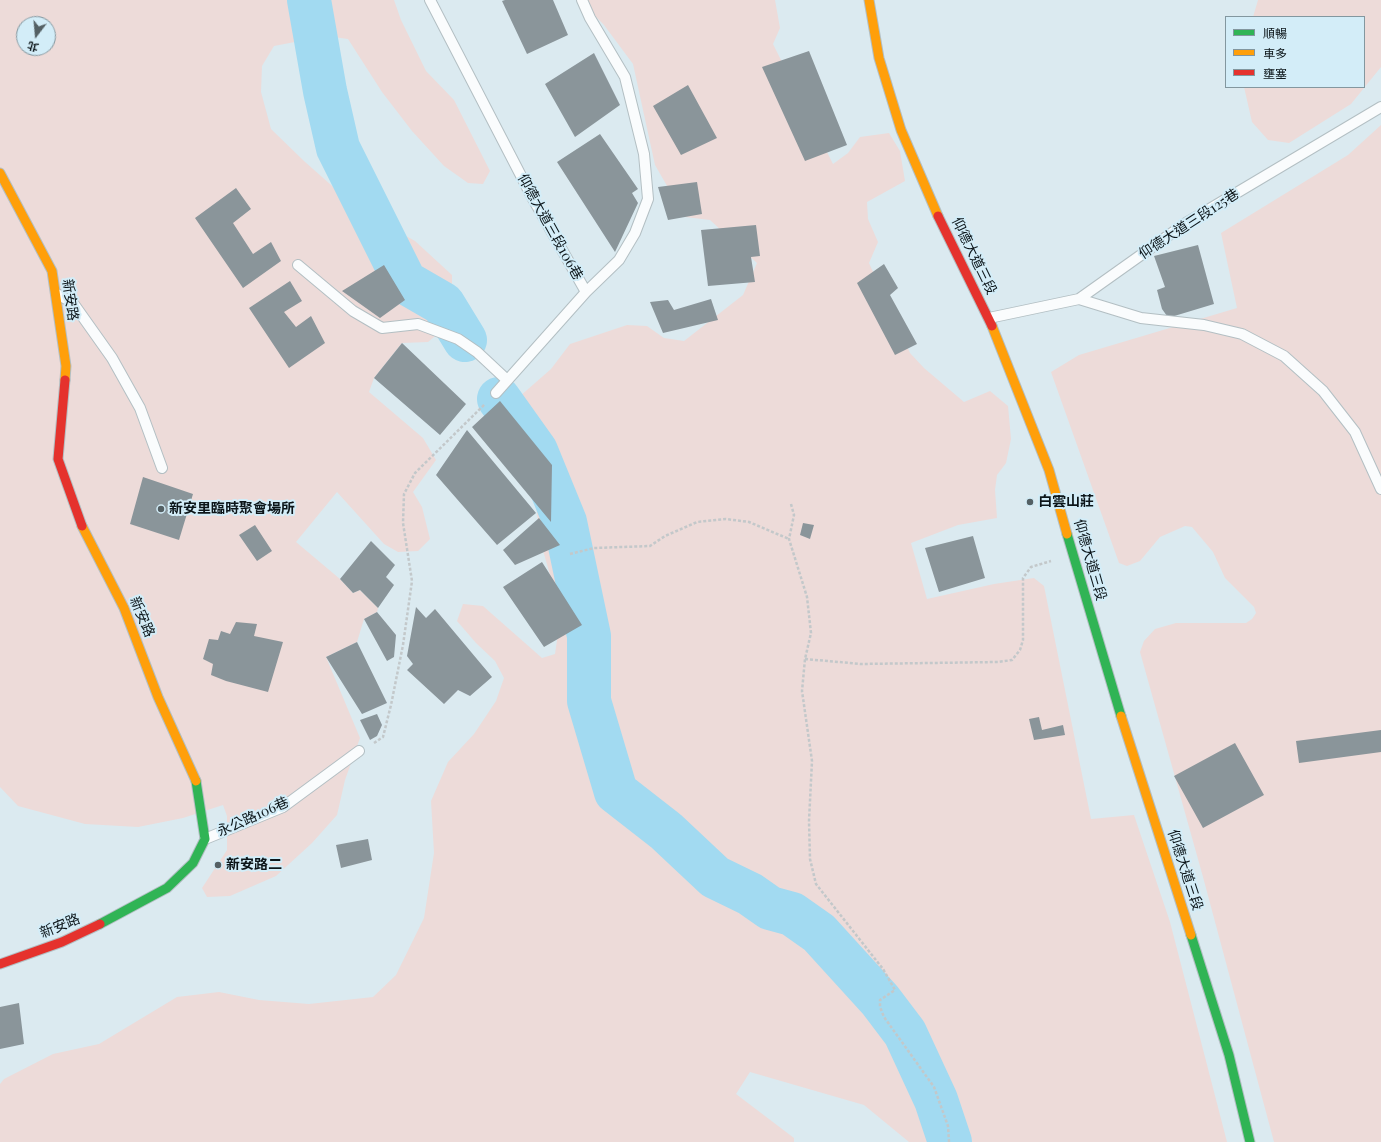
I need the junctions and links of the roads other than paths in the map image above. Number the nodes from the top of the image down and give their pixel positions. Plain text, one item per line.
1 (430, 0) edge
2 (582, 0) edge
3 (869, 0) edge
4 (1381, 106) edge
5 (0, 173) edge
6 (298, 265) dead end
7 (586, 292) junction
8 (55, 293) junction
9 (1079, 300) junction
10 (989, 318) junction
11 (507, 380) junction
12 (496, 392) road end
13 (162, 468) dead end
14 (1381, 489) edge
15 (359, 751) road end
16 (205, 839) junction
17 (0, 964) edge
18 (1250, 1142) edge

1 - 7 lane, 仰德大道三段106巷
2 - 7 lane, 仰德大道三段106巷
3 - 10 main road, 仰德大道三段
4 - 9 lane, 仰德大道三段125巷
5 - 8 main road, 新安路
6 - 11 lane
7 - 11 lane
8 - 13 lane
8 - 16 main road, 新安路
9 - 10 lane, 仰德大道三段125巷
9 - 14 lane
10 - 18 main road, 仰德大道三段
11 - 12 lane
15 - 16 lane, 永公路106巷
16 - 17 main road, 新安路

